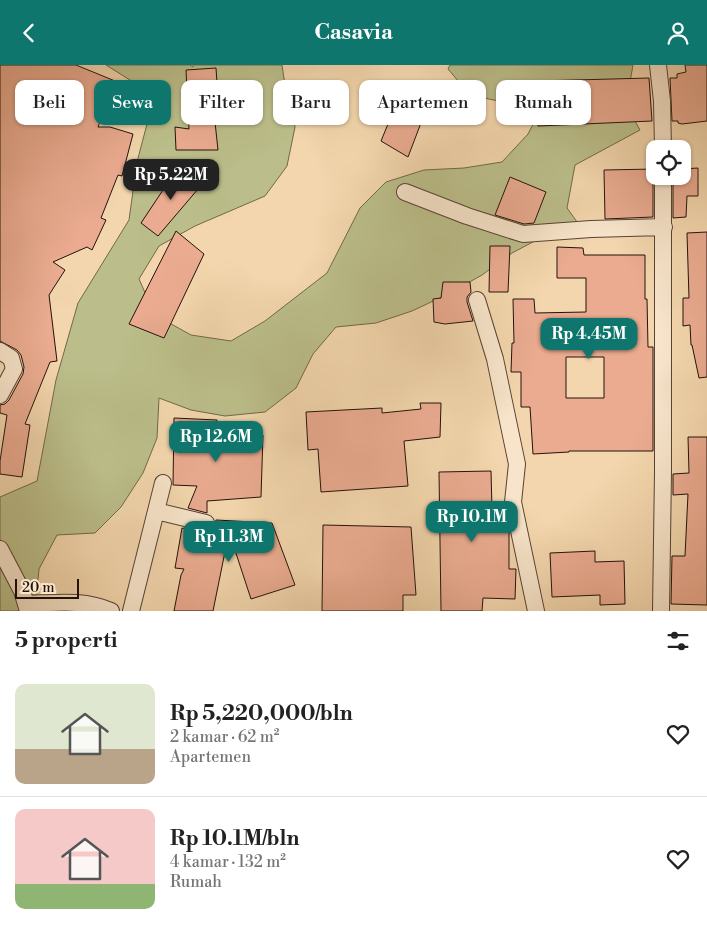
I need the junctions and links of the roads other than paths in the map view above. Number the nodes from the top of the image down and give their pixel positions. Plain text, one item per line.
1 (658, 65) edge
2 (663, 140) edge
3 (663, 185) edge
4 (405, 192) dead end
5 (664, 227) junction
6 (477, 300) dead end
7 (0, 351) edge
8 (0, 395) edge
9 (163, 483) dead end
10 (156, 511) junction
11 (206, 523) dead end
12 (0, 549) edge
13 (27, 608) edge
14 (111, 611) edge
15 (131, 611) edge
16 (536, 611) edge
17 (661, 611) edge

1 - 2 street
3 - 5 street
4 - 5 street
5 - 17 street
6 - 16 street
7 - 8 street
9 - 10 street
10 - 11 street
10 - 15 street
12 - 13 street
13 - 14 street

